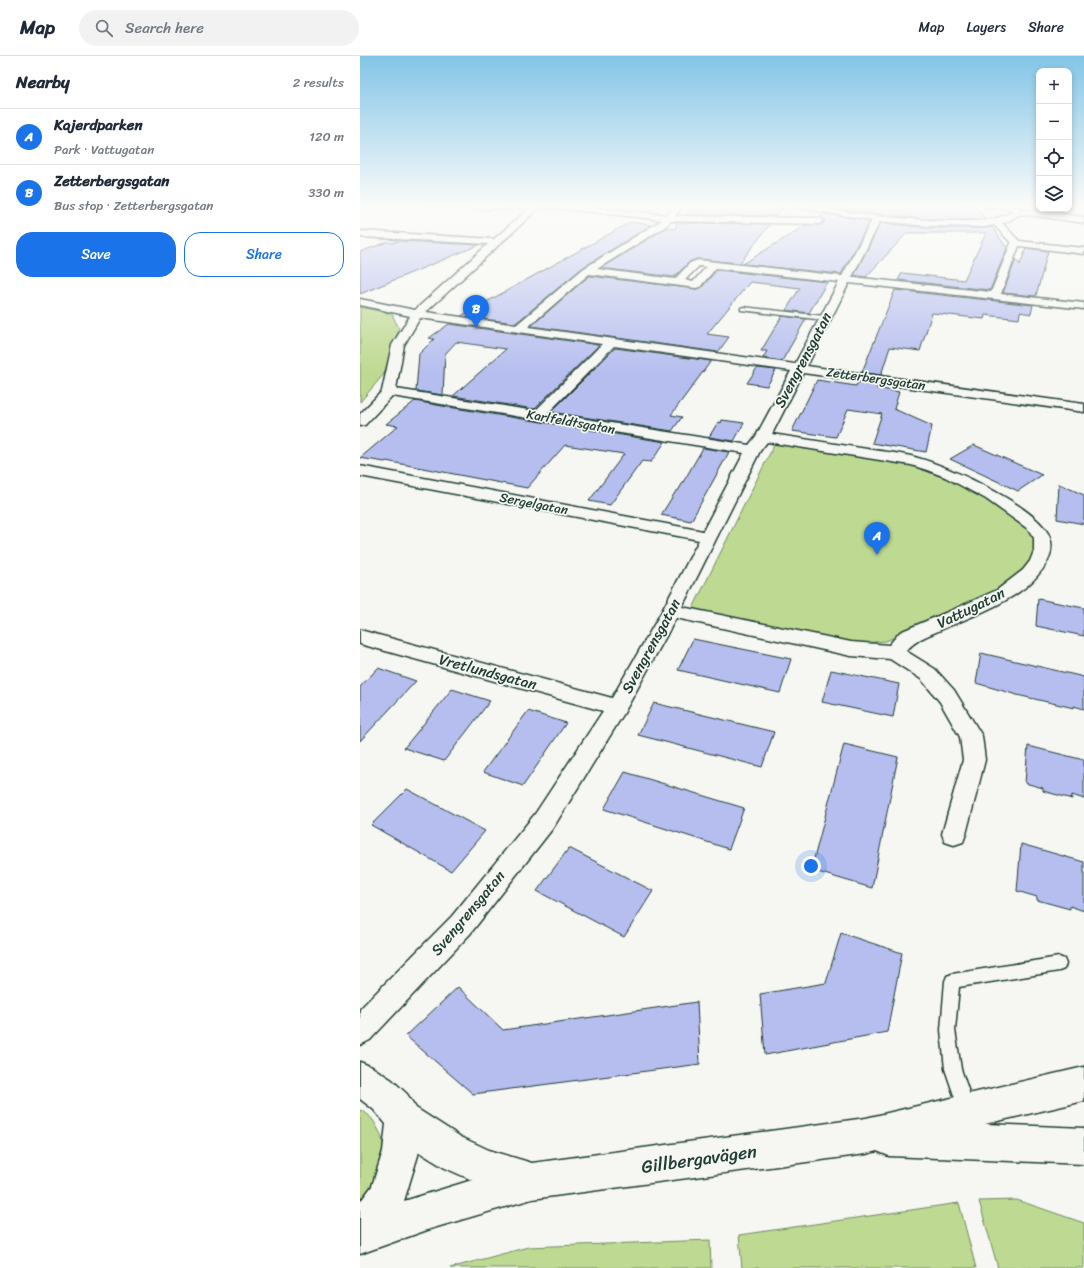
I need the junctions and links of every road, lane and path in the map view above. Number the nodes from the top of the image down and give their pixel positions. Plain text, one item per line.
1 (476, 261) edge
2 (603, 261) edge
3 (855, 261) edge
4 (1009, 261) edge
5 (713, 265) junction
6 (587, 271) junction
7 (845, 279) junction
8 (677, 283) junction
9 (995, 296) junction
10 (360, 302) edge
11 (1084, 306) edge
12 (743, 309) dead end
13 (417, 314) junction
14 (824, 318) junction
15 (518, 329) junction
16 (611, 342) junction
17 (798, 368) junction
18 (389, 392) junction
19 (1084, 408) edge
20 (539, 415) junction
21 (363, 416) edge
22 (758, 444) junction
23 (360, 471) edge
24 (709, 537) junction
25 (672, 611) junction
26 (360, 637) edge
27 (894, 652) junction
28 (617, 707) junction
29 (954, 834) dead end
30 (1059, 964) dead end
31 (360, 1030) edge
32 (360, 1079) edge
33 (1084, 1084) edge
34 (404, 1120) junction
35 (971, 1126) junction
36 (1084, 1146) edge
37 (532, 1181) junction
38 (360, 1234) edge

1 - 13 street
2 - 6 street
3 - 7 street, Svengrensgatan
4 - 9 street
5 - 7 street
5 - 8 street
5 - 8 street
6 - 8 street
6 - 15 street
7 - 9 street
7 - 14 street, Svengrensgatan
9 - 11 street
10 - 13 street, Zetterbergsgatan
12 - 14 lane
13 - 15 street, Zetterbergsgatan
13 - 18 street
14 - 17 street, Svengrensgatan
15 - 16 street, Zetterbergsgatan
16 - 17 street, Zetterbergsgatan
16 - 20 street
17 - 19 street, Zetterbergsgatan
17 - 22 street, Svengrensgatan
18 - 20 street, Karlfeldtsgatan
18 - 21 street
20 - 22 street, Karlfeldtsgatan
22 - 24 street, Svengrensgatan
22 - 27 street, Vattugatan
23 - 24 street, Sergelgatan
24 - 25 street, Svengrensgatan
25 - 27 street
25 - 28 street, Svengrensgatan
26 - 28 street, Vretlundsgatan
27 - 29 street
28 - 31 street, Svengrensgatan
30 - 35 lane
32 - 34 street
33 - 35 street, Gillbergavägen
34 - 37 street, Gillbergavägen
34 - 38 street
35 - 36 street, Gillbergavägen
35 - 37 street, Gillbergavägen
37 - 38 street, Gillbergavägen

